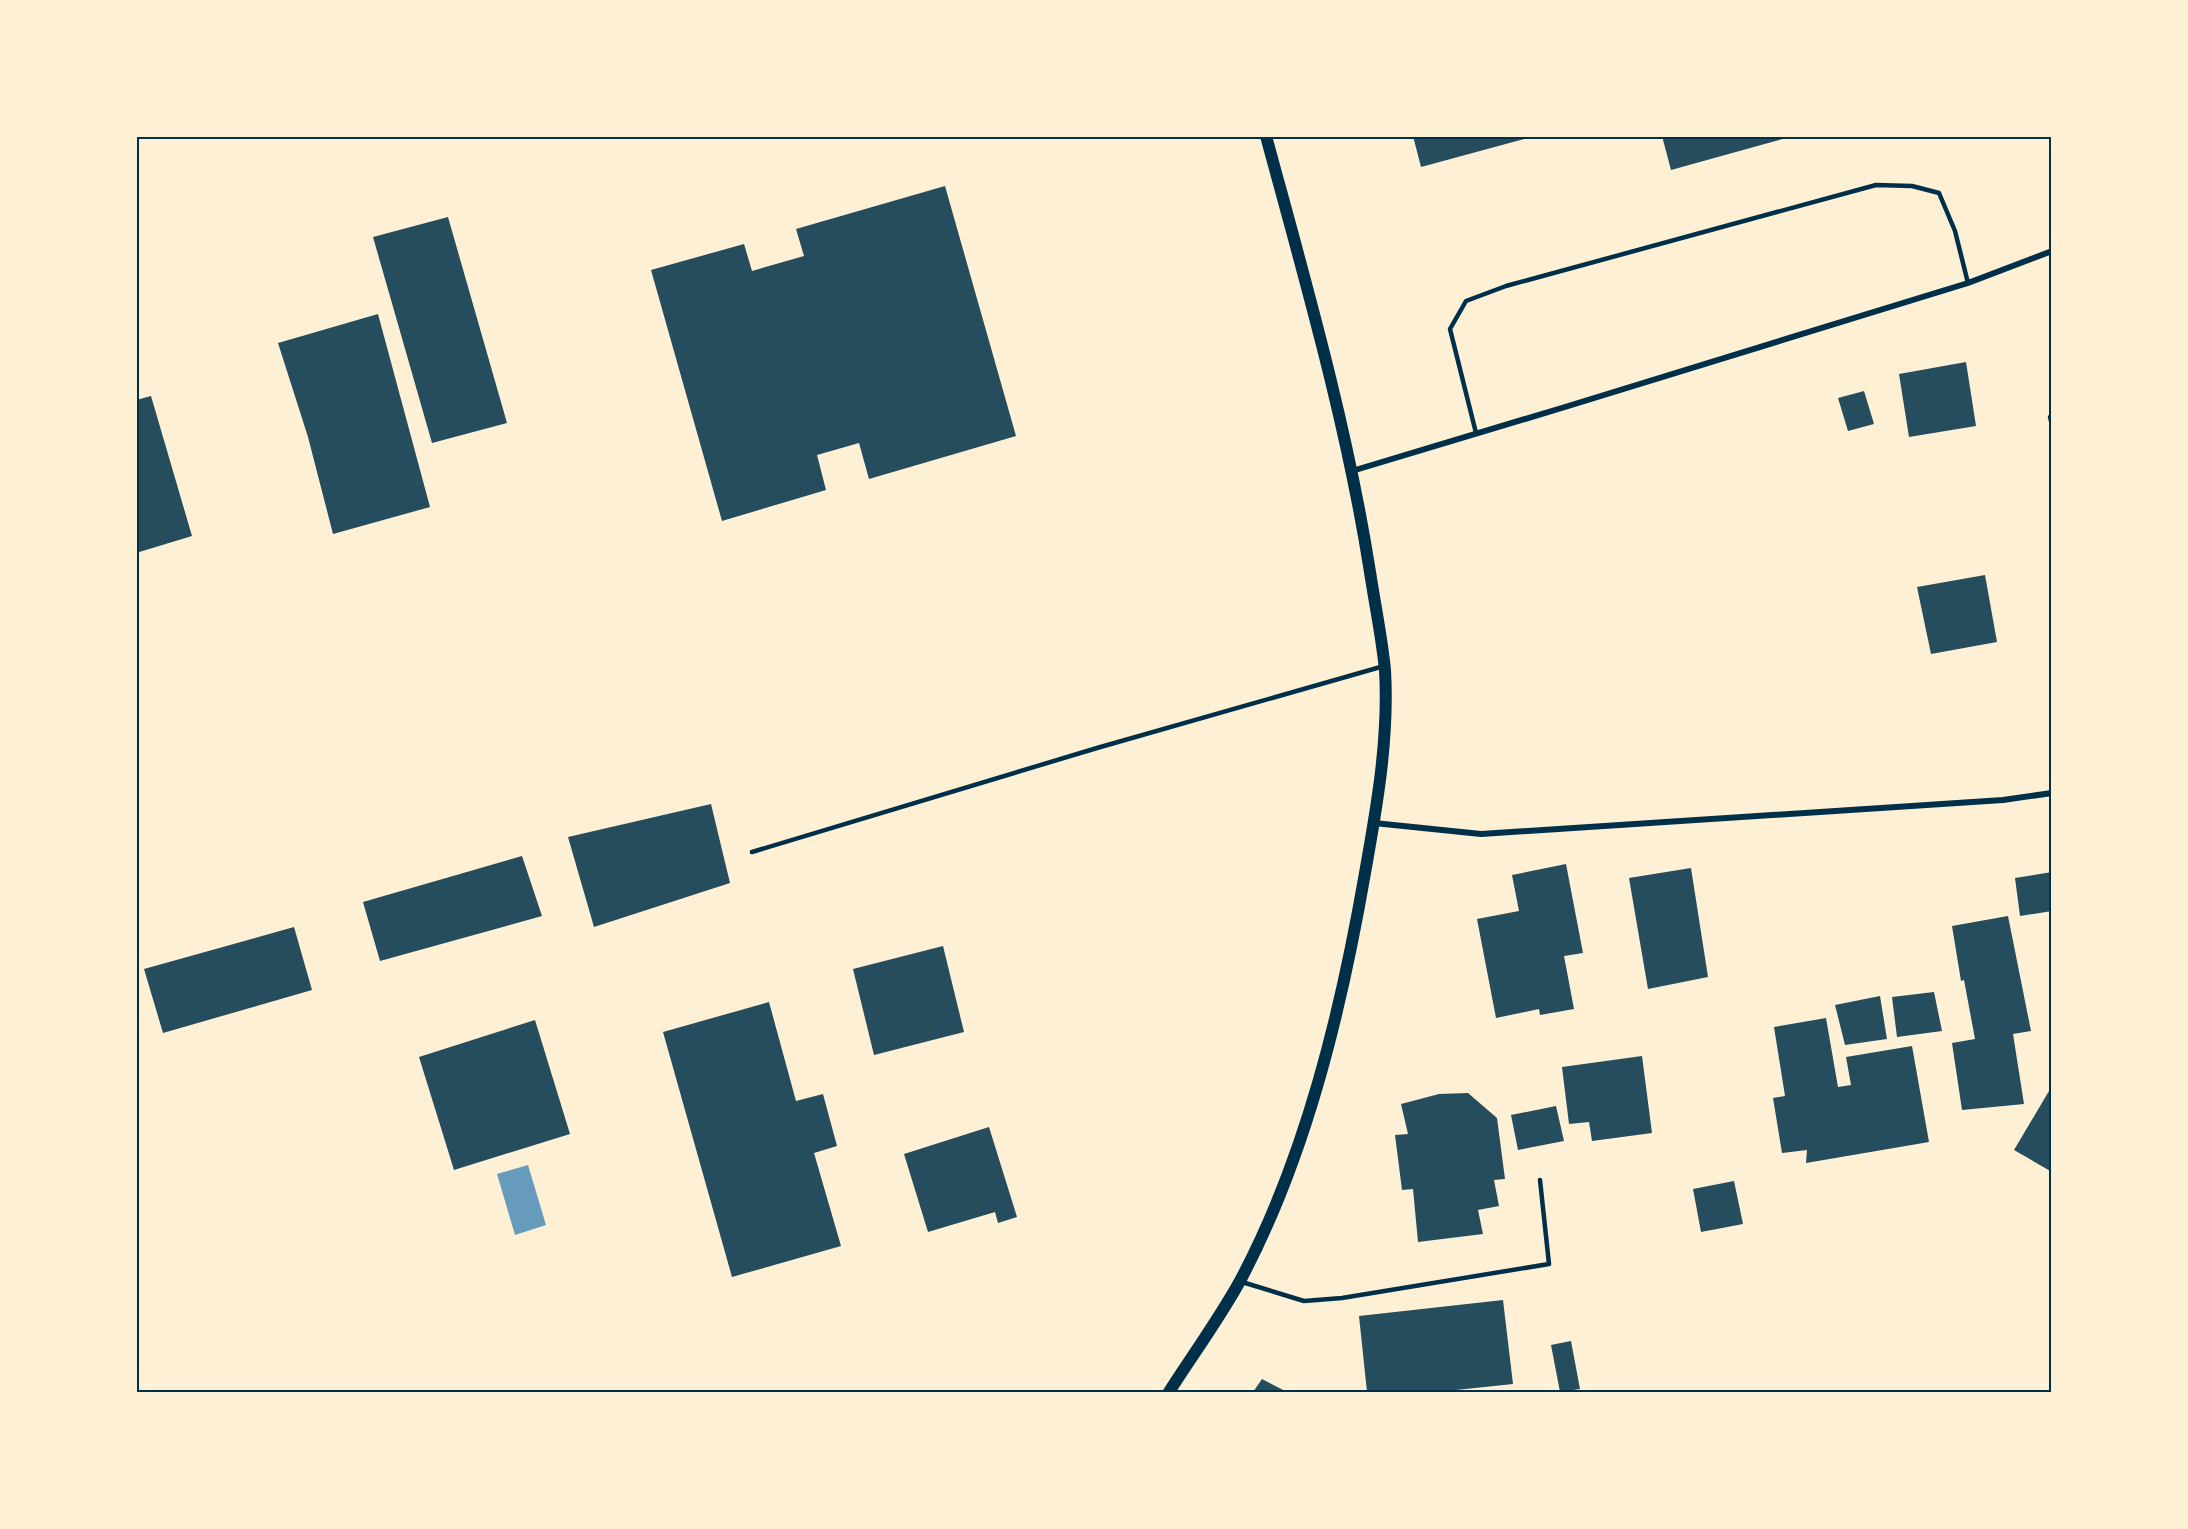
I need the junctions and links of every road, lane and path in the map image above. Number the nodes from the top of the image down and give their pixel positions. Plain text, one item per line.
1 (1266, 136) edge
2 (2052, 251) edge
3 (1968, 282) junction
4 (2050, 417) edge
5 (2052, 425) edge
6 (1476, 433) junction
7 (1352, 471) junction
8 (1384, 666) junction
9 (2052, 793) edge
10 (1374, 823) junction
11 (752, 852) dead end
12 (1540, 1180) dead end
13 (1239, 1282) junction
14 (1169, 1392) edge

1 - 7 main road
2 - 3 street
3 - 6 street
3 - 6 lane
4 - 5 lane
6 - 7 street
7 - 8 main road
8 - 10 main road
8 - 11 lane
9 - 10 street
10 - 13 main road
12 - 13 lane
13 - 14 main road

